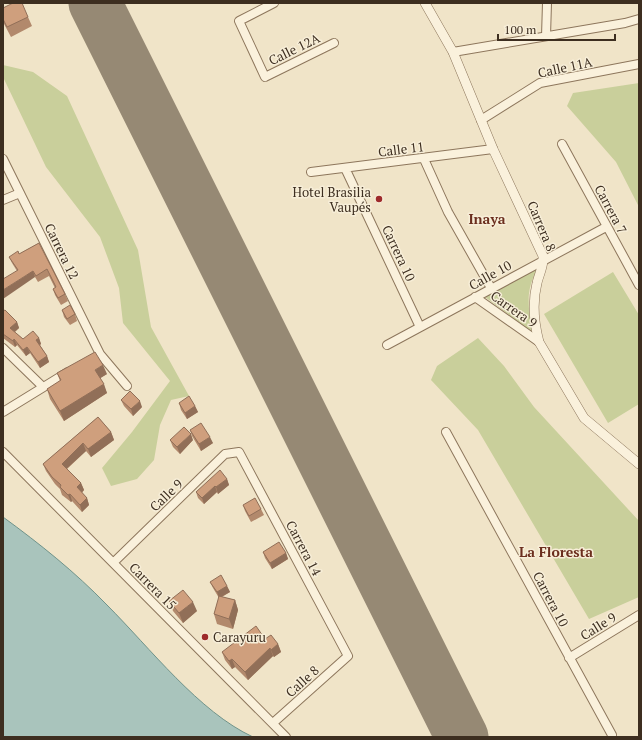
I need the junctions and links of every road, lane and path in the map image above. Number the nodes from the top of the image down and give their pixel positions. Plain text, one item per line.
1 (274, 3) edge
2 (425, 3) edge
3 (547, 3) edge
4 (639, 20) edge
5 (546, 36) junction
6 (334, 43) dead end
7 (453, 52) junction
8 (639, 64) edge
9 (481, 120) junction
10 (562, 144) dead end
11 (493, 149) junction
12 (424, 159) junction
13 (4, 162) edge
14 (345, 168) junction
15 (311, 172) dead end
16 (20, 193) junction
17 (3, 200) edge
18 (606, 227) junction
19 (543, 260) junction
20 (639, 285) edge
21 (491, 288) junction
22 (475, 297) junction
23 (420, 327) junction
24 (539, 342) junction
25 (387, 345) dead end
26 (3, 348) edge
27 (74, 368) edge
28 (42, 386) junction
29 (127, 386) dead end
30 (3, 412) edge
31 (446, 432) dead end
32 (3, 452) edge
33 (239, 452) joint
34 (639, 464) edge
35 (114, 562) junction
36 (639, 615) edge
37 (348, 656) joint
38 (569, 658) junction
39 (273, 723) junction
40 (612, 736) dead end
41 (286, 737) edge

1 - 6 street, Calle 12A
2 - 7 street, Carrera 8
3 - 5 street
4 - 5 street
5 - 7 street
7 - 9 street, Carrera 8
8 - 9 street, Calle 11A
9 - 11 street, Carrera 8
10 - 18 street, Carrera 7
11 - 12 street, Calle 11
11 - 19 street, Carrera 8
12 - 14 street, Calle 11
12 - 21 street, Carrera 9
13 - 16 street, Carrera 12
14 - 15 street, Calle 11
14 - 23 street, Carrera 10
16 - 17 street
16 - 29 street, Carrera 12
18 - 19 street, Calle 10
18 - 20 street, Carrera 7
19 - 21 street, Calle 10
19 - 24 street, Carrera 8
21 - 22 street, Calle 10
22 - 23 street, Calle 10
22 - 24 street, Carrera 9
23 - 25 street, Calle 10
24 - 34 street, Carrera 8
26 - 28 street
27 - 28 street
28 - 30 street
31 - 38 street, Carrera 10
32 - 35 street, Carrera 15
33 - 35 street, Calle 9
33 - 37 street, Carrera 14
35 - 39 street, Carrera 15
36 - 38 street, Calle 9
37 - 39 street, Calle 8
38 - 40 street, Carrera 10
39 - 41 street, Carrera 15

